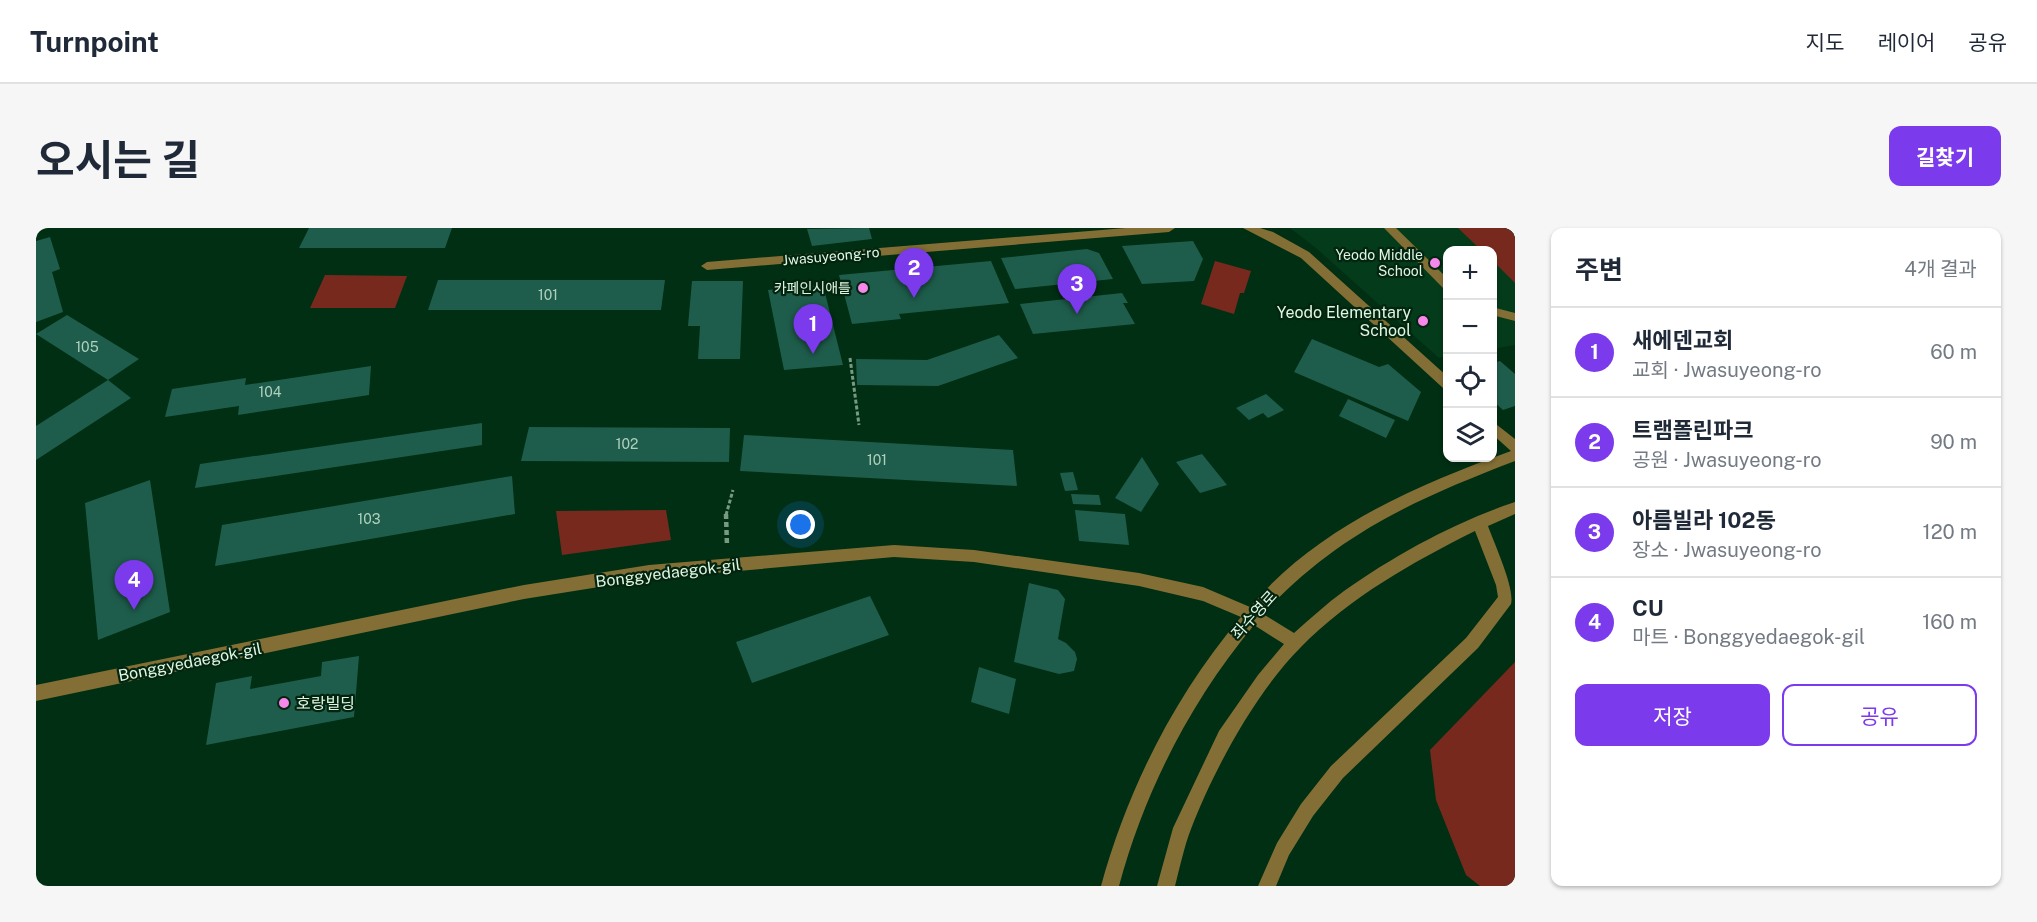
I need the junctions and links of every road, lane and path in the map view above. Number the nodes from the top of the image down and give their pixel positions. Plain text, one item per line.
1 (1169, 228) edge
2 (1249, 228) edge
3 (1390, 228) edge
4 (708, 266) dead end
5 (1443, 281) edge
6 (1497, 312) edge
7 (1515, 317) edge
8 (850, 358) dead end
9 (1443, 380) edge
10 (860, 425) dead end
11 (1497, 431) edge
12 (1515, 447) edge
13 (1515, 456) edge
14 (733, 490) dead end
15 (1515, 508) edge
16 (1479, 523) junction
17 (727, 546) dead end
18 (1251, 614) junction
19 (1295, 642) junction
20 (36, 693) edge
21 (1110, 886) edge
22 (1166, 886) edge
23 (1267, 886) edge

1 - 4 street, Jwasuyeong-ro
2 - 9 street
3 - 5 street
6 - 7 street
8 - 10 path
11 - 12 street
13 - 18 street, 좌수영로
14 - 17 path
15 - 16 street
16 - 19 street
16 - 23 street
18 - 19 street, Bonggyedaegok-gil
18 - 20 street, Bonggyedaegok-gil
18 - 21 street, 좌수영로
19 - 22 street

